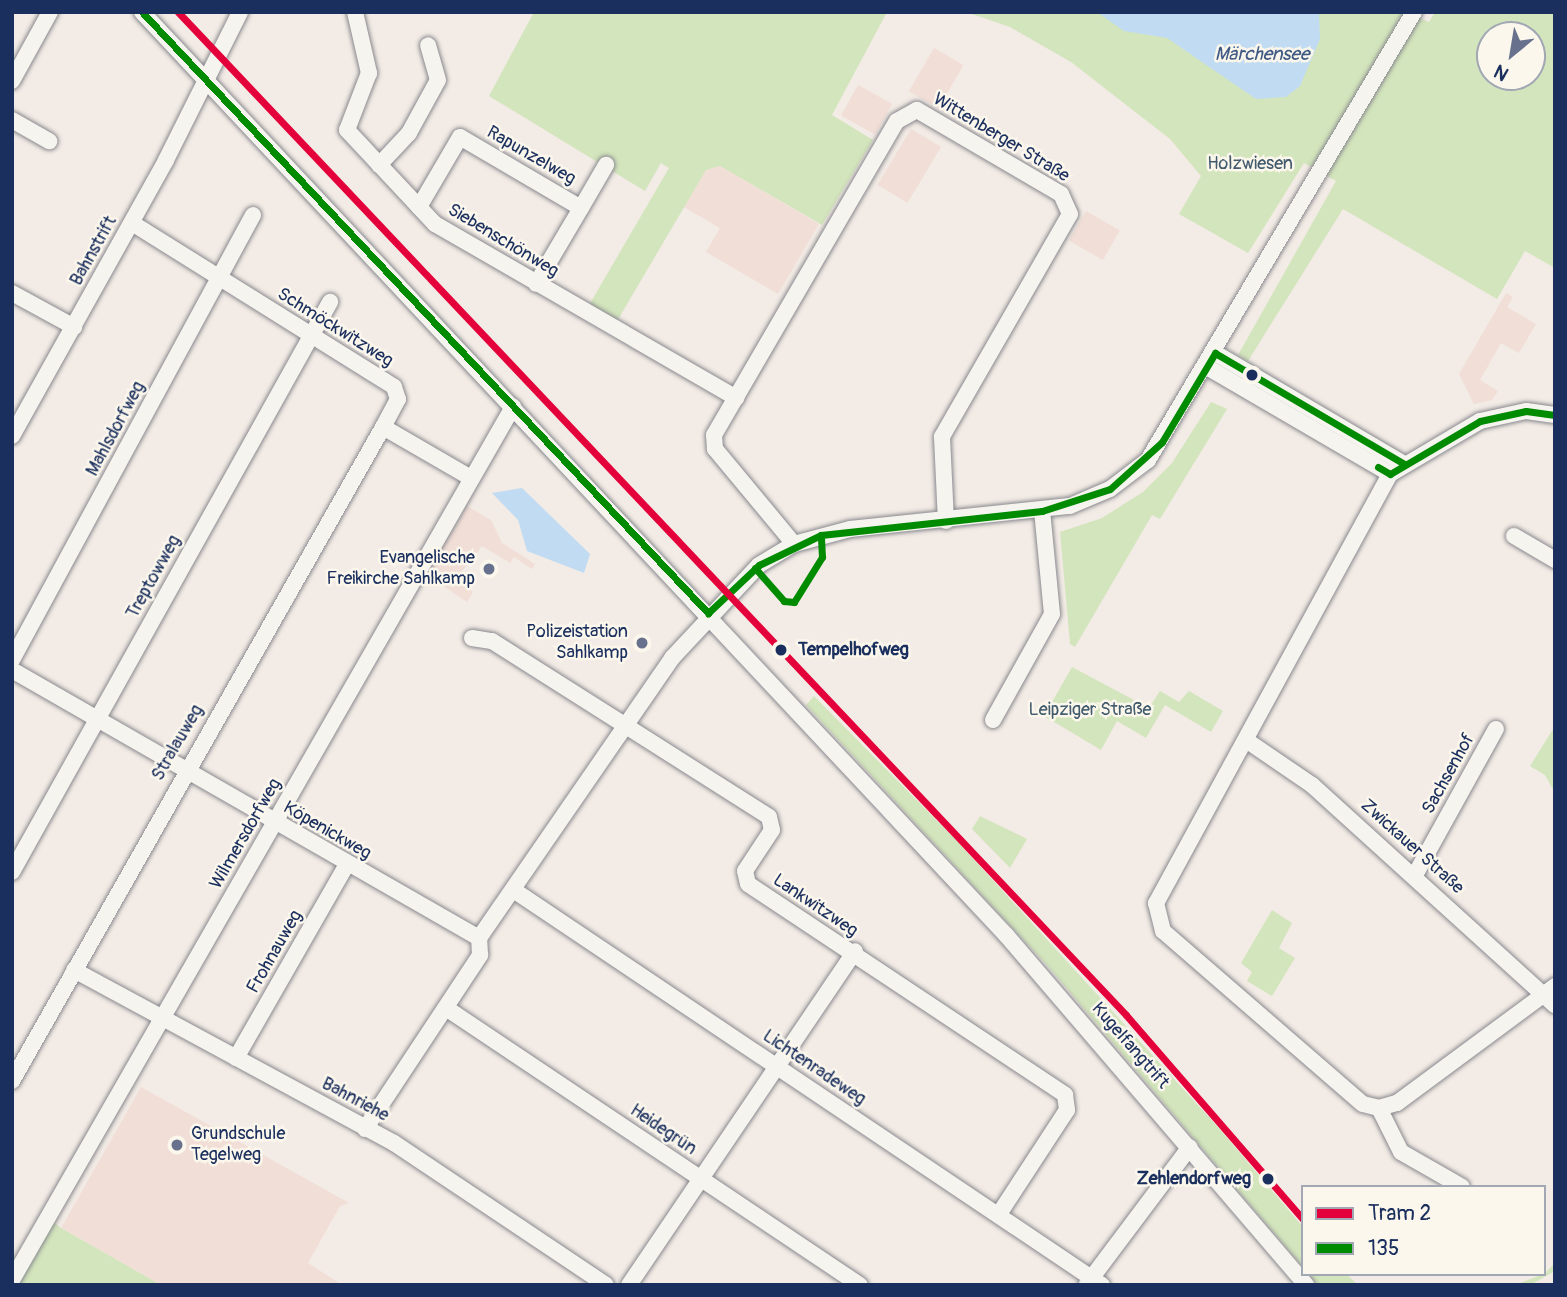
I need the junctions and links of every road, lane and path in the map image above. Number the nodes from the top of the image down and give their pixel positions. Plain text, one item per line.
1 (50, 12) edge
2 (142, 12) edge
3 (240, 12) edge
4 (355, 12) edge
5 (1414, 12) edge
6 (428, 45) dead end
7 (12, 81) edge
8 (207, 83) junction
9 (12, 120) edge
10 (49, 141) dead end
11 (606, 165) dead end
12 (379, 166) junction
13 (419, 207) junction
14 (581, 208) junction
15 (253, 215) dead end
16 (132, 223) junction
17 (219, 278) junction
18 (536, 284) junction
19 (12, 293) edge
20 (330, 302) dead end
21 (74, 327) junction
22 (311, 336) junction
23 (1211, 360) junction
24 (736, 398) junction
25 (513, 407) junction
26 (1555, 415) edge
27 (383, 427) junction
28 (12, 436) edge
29 (1404, 464) junction
30 (1390, 474) junction
31 (471, 478) junction
32 (1042, 511) junction
33 (946, 521) junction
34 (1514, 536) dead end
35 (794, 544) junction
36 (1555, 560) edge
37 (708, 613) junction
38 (472, 638) dead end
39 (12, 660) edge
40 (12, 670) edge
41 (97, 718) junction
42 (993, 720) dead end
43 (626, 725) junction
44 (1496, 729) dead end
45 (1246, 740) junction
46 (185, 769) junction
47 (274, 823) junction
48 (348, 864) junction
49 (12, 872) edge
50 (1415, 875) junction
51 (515, 891) junction
52 (479, 938) junction
53 (854, 952) junction
54 (74, 970) junction
55 (1551, 995) edge
56 (446, 1008) junction
57 (162, 1018) junction
58 (236, 1058) junction
59 (775, 1066) junction
60 (12, 1081) edge
61 (1379, 1108) junction
62 (365, 1129) junction
63 (1191, 1147) junction
64 (700, 1178) junction
65 (1459, 1185) edge
66 (999, 1213) junction
67 (12, 1280) edge
68 (1093, 1282) edge
69 (606, 1285) edge
70 (629, 1285) edge
71 (860, 1285) edge
72 (1306, 1285) edge

1 - 7 street
2 - 8 street, Kugelfangtrift
3 - 8 street, Bahnstrift
4 - 12 street, Siebenschönweg
5 - 23 street
6 - 12 street
8 - 16 street, Bahnstrift
8 - 25 street, Kugelfangtrift
9 - 10 street
11 - 14 street, Rapunzelweg
12 - 13 street, Siebenschönweg
13 - 14 street, Rapunzelweg
13 - 18 street, Siebenschönweg
14 - 18 street, Rapunzelweg
15 - 17 street, Mahlsdorfweg
16 - 17 street, Schmöckwitzweg
16 - 21 street, Bahnstrift
17 - 22 street, Schmöckwitzweg
17 - 39 street, Mahlsdorfweg
18 - 24 street, Siebenschönweg
19 - 21 street
20 - 22 street, Treptowweg
21 - 28 street, Bahnstrift
22 - 27 street, Schmöckwitzweg
22 - 41 street, Treptowweg
23 - 29 street
23 - 30 street
23 - 32 street
24 - 33 street, Wittenberger Straße
24 - 35 street, Wittenberger Straße
25 - 31 street, Wilmersdorfweg
25 - 37 street, Kugelfangtrift
26 - 29 street
27 - 31 street
27 - 46 street, Stralauweg
29 - 30 street
30 - 45 street
31 - 47 street, Wilmersdorfweg
32 - 33 street
32 - 42 street
33 - 35 street
34 - 36 street
35 - 37 street
37 - 43 street
37 - 63 street, Kugelfangtrift
38 - 43 street, Lankwitzweg
40 - 41 street, Köpenickweg
41 - 46 street, Köpenickweg
41 - 49 street, Treptowweg
43 - 51 street
43 - 53 street, Lankwitzweg
44 - 50 street, Sachsenhof
45 - 50 street, Zwickauer Straße
45 - 61 street
46 - 47 street, Köpenickweg
46 - 54 street, Stralauweg
47 - 48 street, Köpenickweg
47 - 57 street, Wilmersdorfweg
48 - 52 street, Köpenickweg
48 - 58 street, Frohnauweg
50 - 55 street, Zwickauer Straße
51 - 52 street
51 - 59 street, Lichtenradeweg
52 - 56 street
53 - 59 street
53 - 66 street, Lankwitzweg
54 - 57 street, Bahnriehe
54 - 60 street, Stralauweg
55 - 61 street
56 - 62 street
56 - 64 street, Heidegrün
57 - 58 street, Bahnriehe
57 - 67 street, Wilmersdorfweg
58 - 62 street, Bahnriehe
59 - 64 street
59 - 66 street, Lichtenradeweg
61 - 65 street
62 - 69 street, Bahnriehe
63 - 68 street
63 - 72 street, Kugelfangtrift
64 - 70 street
64 - 71 street, Heidegrün
66 - 68 street, Lichtenradeweg

